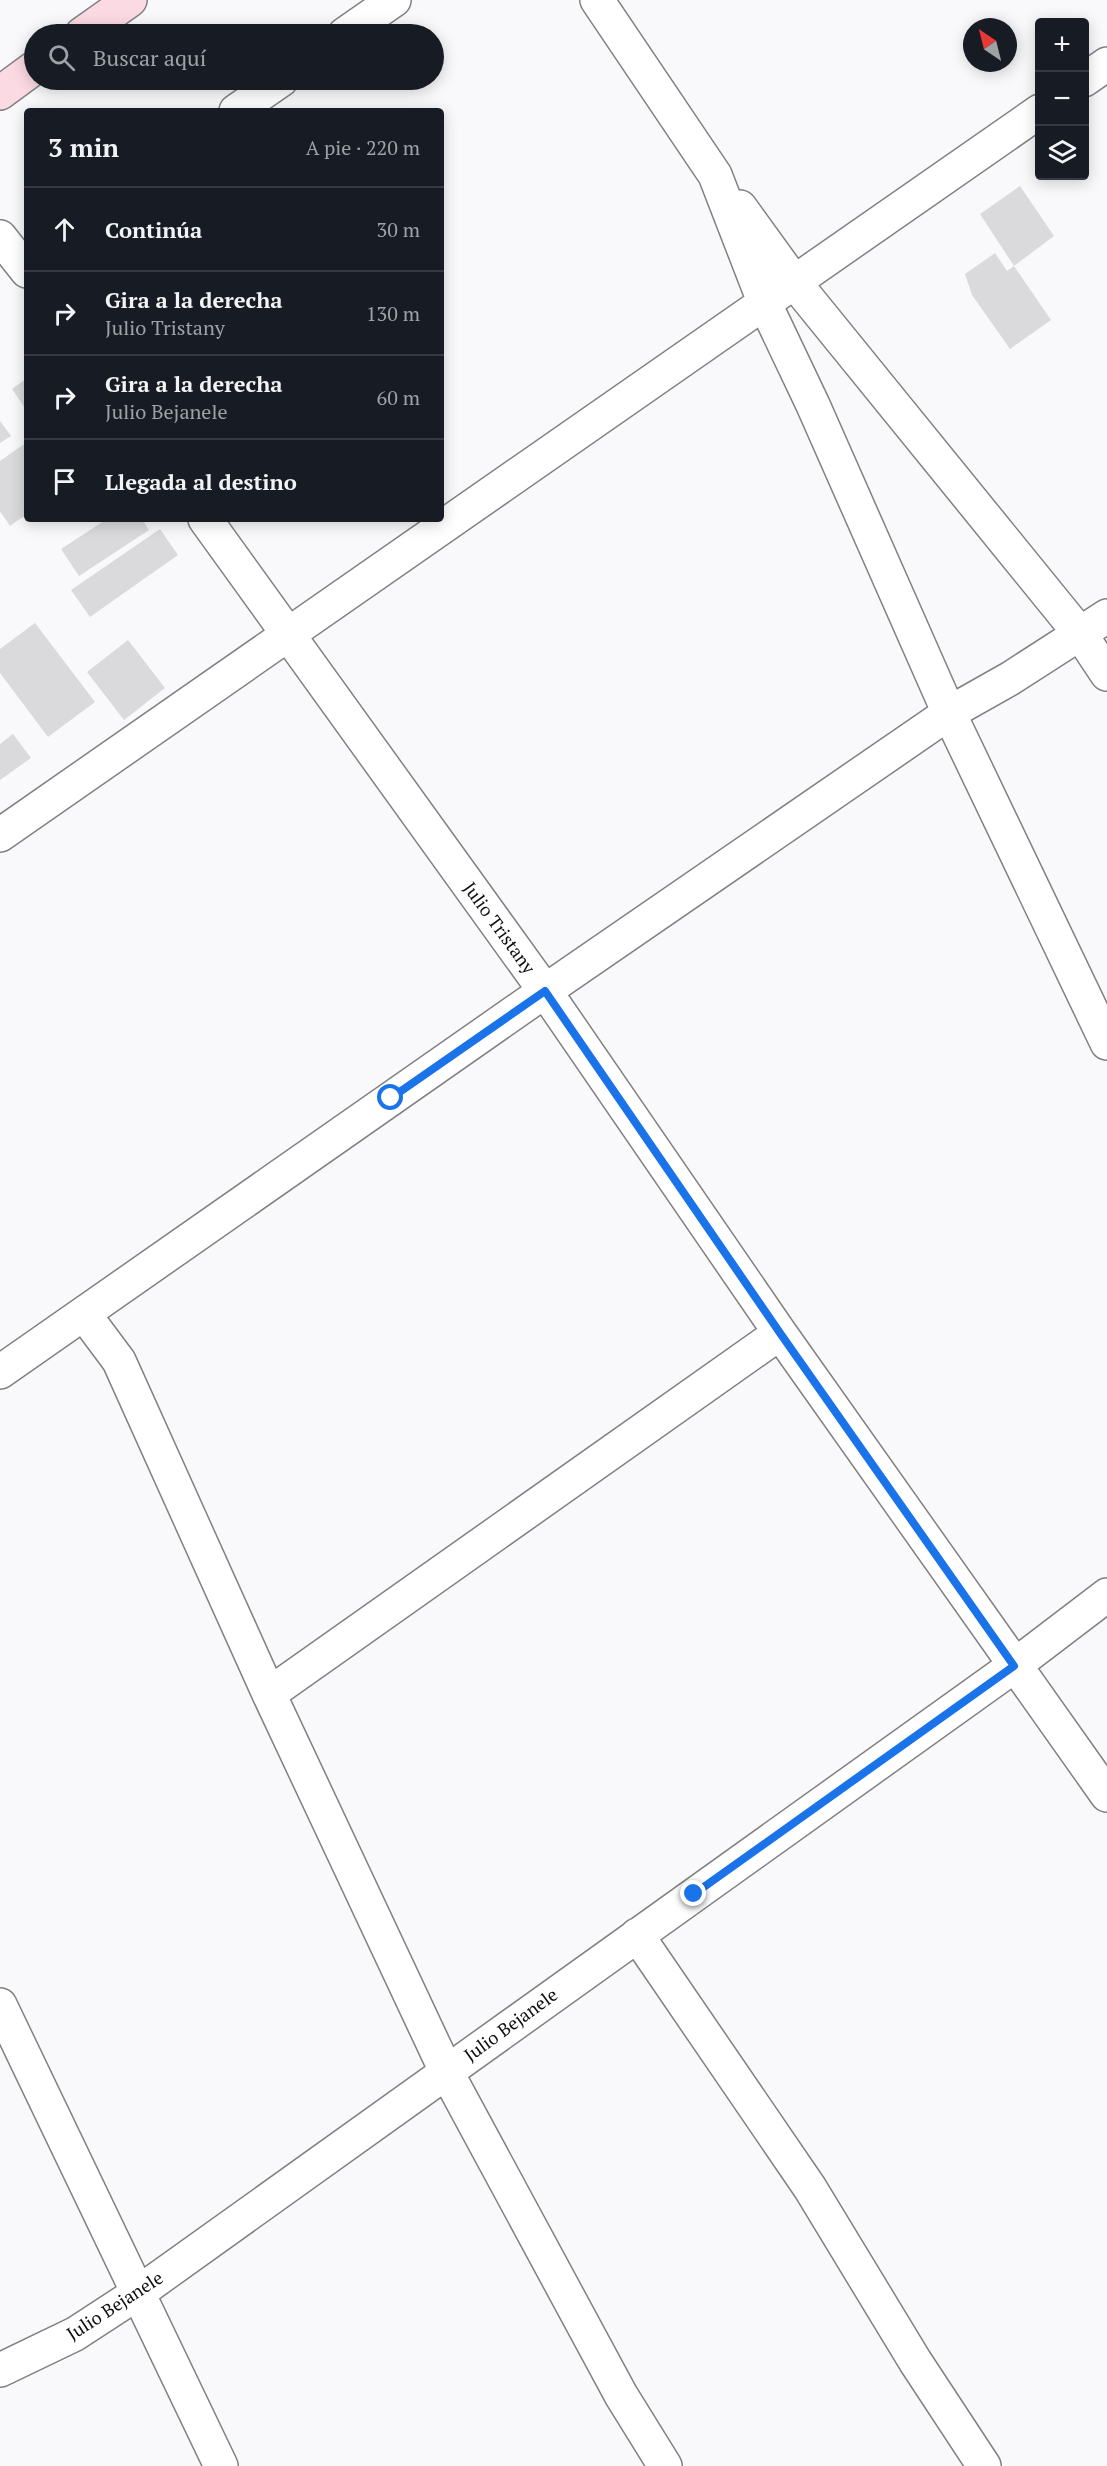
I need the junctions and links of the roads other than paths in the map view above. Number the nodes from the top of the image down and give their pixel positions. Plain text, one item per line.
1 (130, 0) edge
2 (394, 0) edge
3 (597, 0) edge
4 (96, 24) edge
5 (359, 24) edge
6 (1107, 64) edge
7 (24, 75) edge
8 (1089, 77) edge
9 (266, 90) edge
10 (0, 93) edge
11 (240, 108) edge
12 (1035, 115) edge
13 (715, 174) junction
14 (0, 237) edge
15 (19, 266) edge
16 (795, 283) junction
17 (765, 304) junction
18 (207, 522) edge
19 (1107, 616) edge
20 (286, 633) junction
21 (1081, 635) junction
22 (1107, 674) edge
23 (949, 713) junction
24 (0, 835) edge
25 (545, 991) junction
26 (1107, 1043) edge
27 (84, 1314) junction
28 (780, 1333) junction
29 (0, 1372) edge
30 (1107, 1595) edge
31 (1014, 1666) junction
32 (269, 1695) junction
33 (1107, 1795) edge
34 (637, 1935) junction
35 (0, 2005) edge
36 (446, 2072) junction
37 (138, 2293) junction
38 (0, 2370) edge
39 (221, 2466) edge
40 (665, 2466) edge
41 (984, 2466) edge

1 - 4 main road
2 - 5 street
3 - 13 street
6 - 8 street
7 - 10 main road
9 - 11 street
12 - 16 street
13 - 16 street
13 - 17 street
14 - 15 street
16 - 17 street
16 - 21 street
17 - 20 street
17 - 23 street
18 - 20 street, Julio Tristany
19 - 21 street
20 - 24 street
20 - 25 street, Julio Tristany
21 - 22 street
21 - 23 street
23 - 25 street
23 - 26 street
25 - 27 street
25 - 28 street, Julio Tristany
27 - 29 street
27 - 32 street
28 - 31 street, Julio Tristany
28 - 32 street
30 - 31 street, Julio Bejanele
31 - 33 street, Julio Tristany
31 - 34 street, Julio Bejanele
32 - 36 street
34 - 36 street, Julio Bejanele
34 - 41 street
35 - 37 street
36 - 37 street, Julio Bejanele
36 - 40 street
37 - 38 street, Julio Bejanele
37 - 39 street

